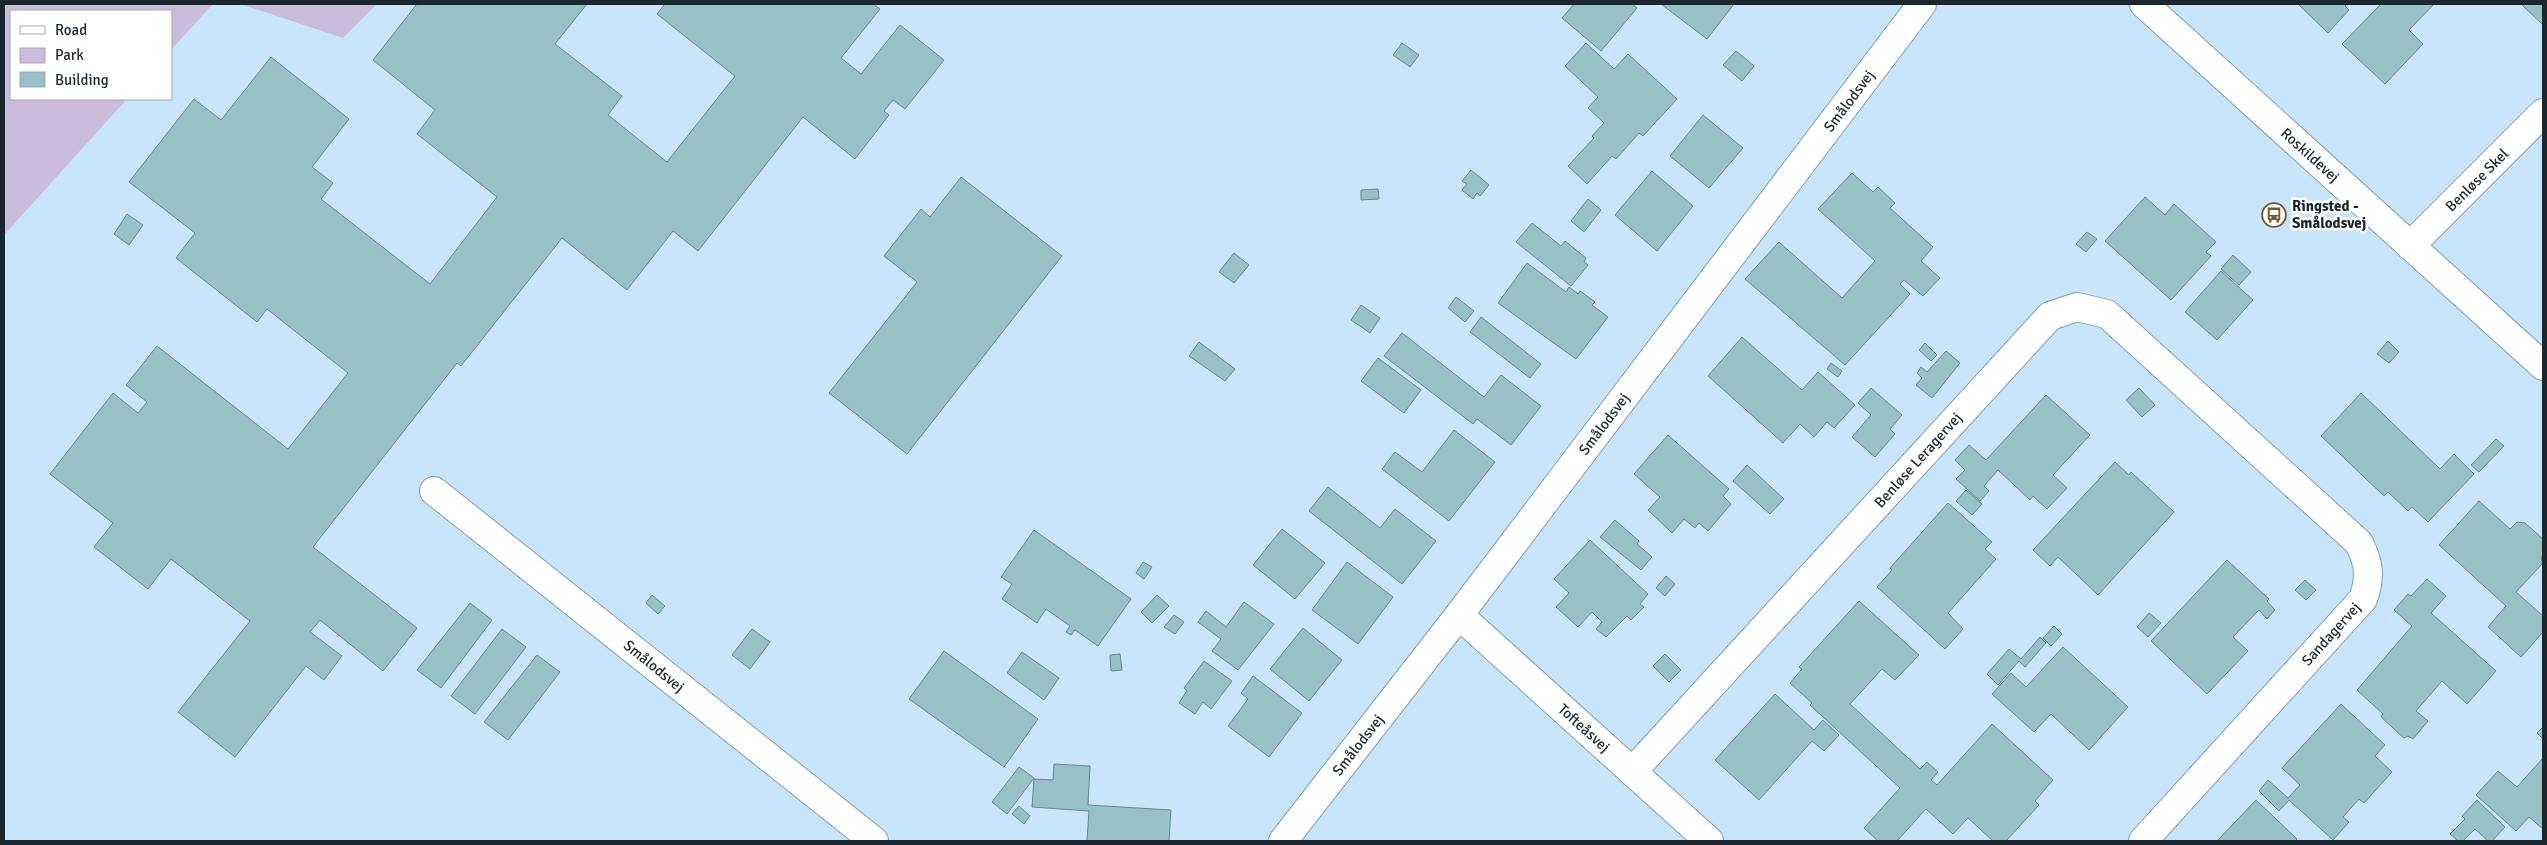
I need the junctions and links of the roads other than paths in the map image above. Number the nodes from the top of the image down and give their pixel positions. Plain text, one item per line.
1 (1922, 4) edge
2 (2144, 4) edge
3 (2543, 113) edge
4 (2410, 246) junction
5 (2543, 366) edge
6 (2231, 426) joint
7 (434, 491) dead end
8 (1458, 615) junction
9 (1632, 772) junction
10 (874, 841) edge
11 (1283, 841) edge
12 (1709, 841) edge
13 (2143, 841) edge

1 - 8 street, Smålodsvej
2 - 4 street, Roskildevej
3 - 4 street, Benløse Skel
4 - 5 street, Roskildevej
6 - 9 street, Benløse Leragervej
6 - 13 street, Sandagervej
7 - 10 street, Smålodsvej
8 - 9 street, Tofteåsvej
8 - 11 street, Smålodsvej
9 - 12 street, Tofteåsvej

